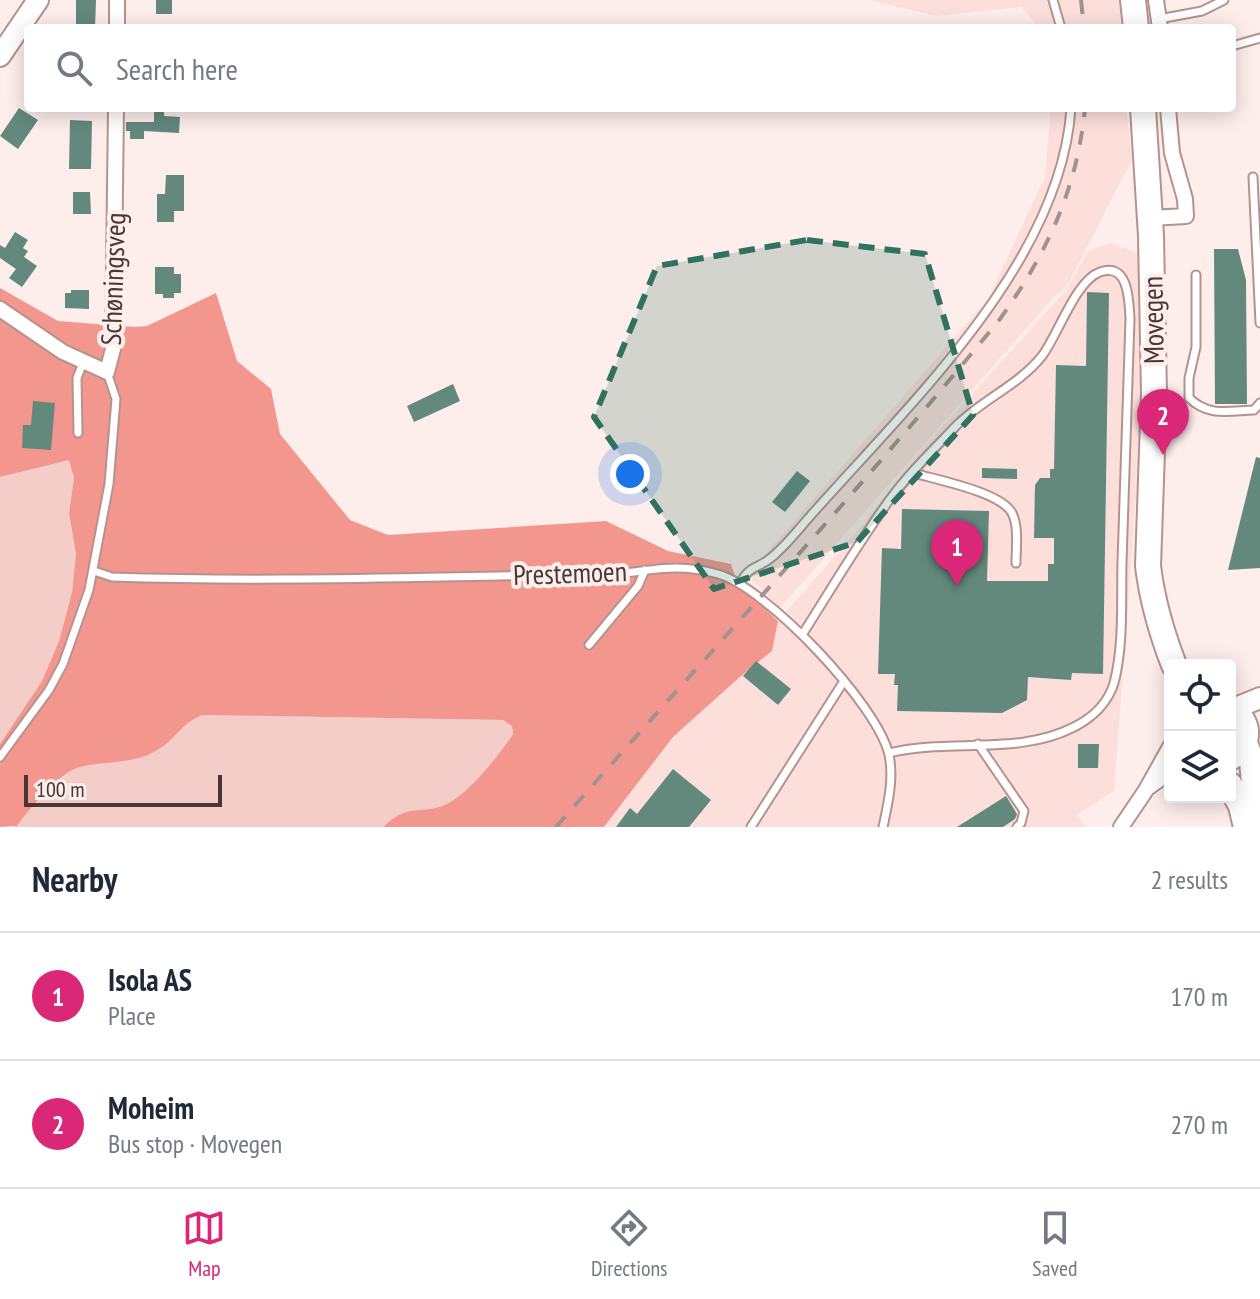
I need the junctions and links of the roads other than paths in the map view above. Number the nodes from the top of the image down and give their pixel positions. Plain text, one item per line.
1 (38, 0) edge
2 (117, 0) edge
3 (1053, 0) edge
4 (1133, 0) edge
5 (1156, 0) edge
6 (1224, 0) edge
7 (1159, 23) edge
8 (117, 24) edge
9 (1060, 24) edge
10 (1136, 24) edge
11 (1260, 38) edge
12 (1236, 45) edge
13 (0, 56) edge
14 (116, 112) edge
15 (1071, 112) edge
16 (1143, 112) edge
17 (1168, 112) edge
18 (1253, 177) dead end
19 (1150, 218) junction
20 (1196, 275) dead end
21 (0, 309) edge
22 (1260, 323) edge
23 (83, 363) junction
24 (107, 372) junction
25 (1260, 403) edge
26 (78, 433) dead end
27 (914, 473) junction
28 (1016, 563) dead end
29 (645, 570) junction
30 (94, 571) junction
31 (740, 583) junction
32 (1158, 612) junction
33 (802, 635) junction
34 (589, 645) dead end
35 (1172, 659) edge
36 (1187, 659) edge
37 (844, 681) junction
38 (1260, 698) edge
39 (1236, 707) edge
40 (1236, 713) edge
41 (1245, 742) edge
42 (978, 744) junction
43 (889, 753) junction
44 (0, 757) edge
45 (1164, 758) edge
46 (1164, 776) edge
47 (1146, 790) junction
48 (1236, 796) edge
49 (751, 827) edge
50 (883, 827) edge
51 (1017, 827) edge
52 (1121, 827) edge
53 (1246, 827) edge
54 (1258, 827) edge

1 - 13 main road
2 - 8 street
3 - 9 lane
4 - 10 main road
5 - 7 street
6 - 7 lane
11 - 12 lane
14 - 24 street, Schøningsveg
15 - 31 lane
16 - 19 main road, Movegen
17 - 19 street
18 - 22 lane
19 - 32 main road, Movegen
20 - 25 lane
21 - 23 street, Schøningsveg
23 - 24 street, Schøningsveg
23 - 26 lane
24 - 30 lane
27 - 28 lane
27 - 33 lane
27 - 42 lane
29 - 30 lane, Prestemoen
29 - 31 lane, Prestemoen
29 - 34 lane
30 - 44 lane
31 - 33 lane, Prestemoen
32 - 35 main road, Movegen
32 - 36 main road, Movegen
33 - 37 lane, Prestemoen
37 - 43 lane, Prestemoen
37 - 49 lane
38 - 39 main road
40 - 41 main road
41 - 54 main road
42 - 43 lane
42 - 51 lane
43 - 50 lane, Prestemoen
45 - 47 street
46 - 47 street
47 - 52 street
48 - 53 main road

